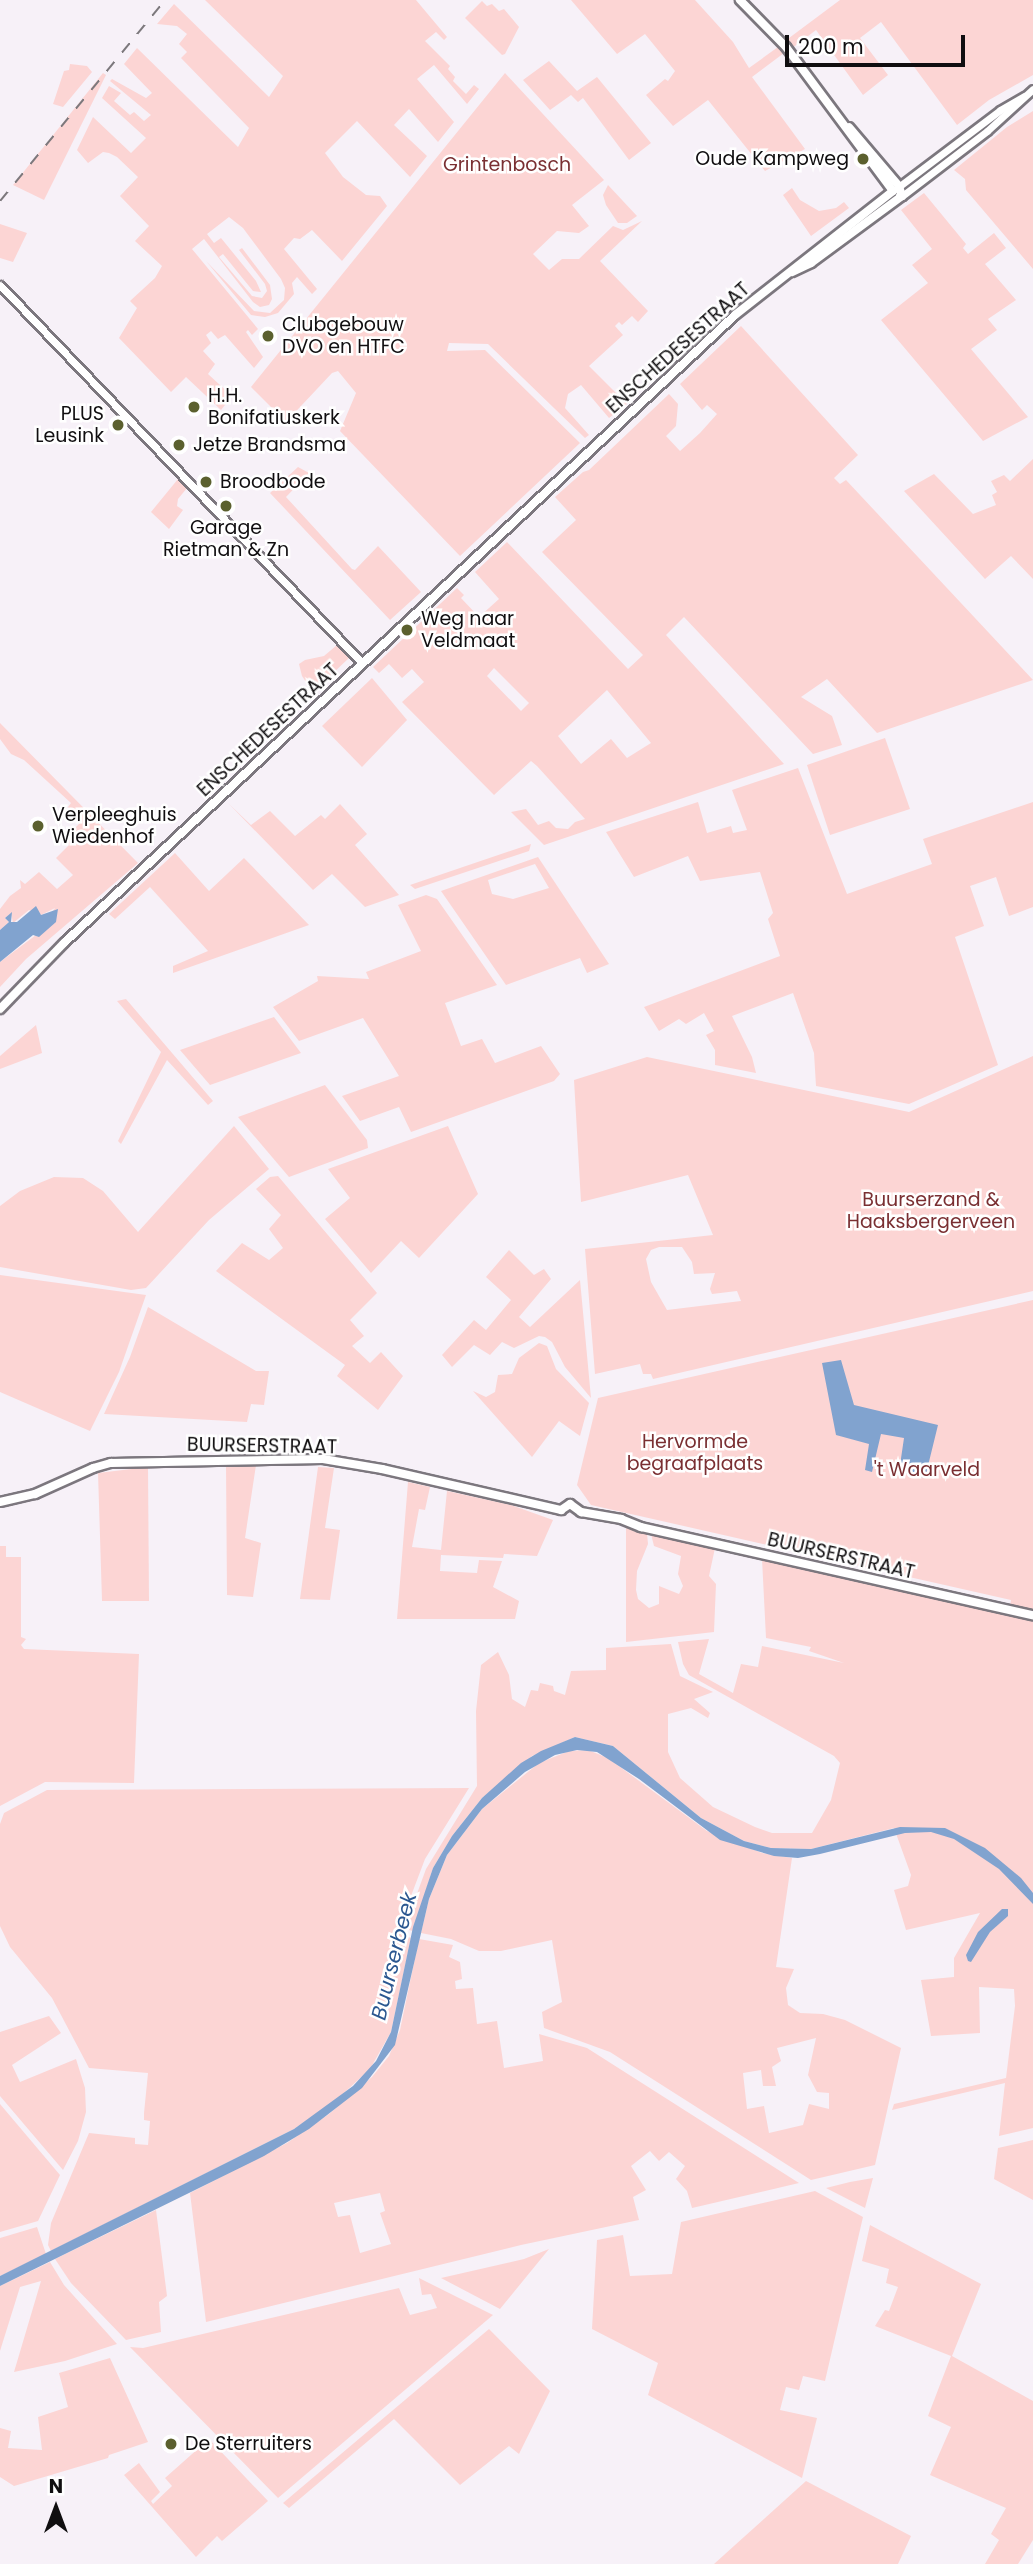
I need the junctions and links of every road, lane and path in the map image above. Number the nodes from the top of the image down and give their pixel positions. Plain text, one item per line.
1 (740, 0) edge
2 (1033, 89) edge
3 (1024, 96) junction
4 (896, 188) junction
5 (902, 196) junction
6 (790, 273) junction
7 (0, 285) edge
8 (362, 663) junction
9 (0, 1009) edge
10 (0, 1503) edge
11 (1033, 1615) edge

1 - 4 main road
2 - 3 street, ENSCHEDESESTRAAT
3 - 4 street, ENSCHEDESESTRAAT
3 - 5 street, ENSCHEDESESTRAAT
4 - 5 main road
4 - 6 main road, ENSCHEDESESTRAAT
5 - 6 main road, ENSCHEDESESTRAAT
6 - 8 main road, ENSCHEDESESTRAAT
7 - 8 street
8 - 9 main road, ENSCHEDESESTRAAT
10 - 11 main road, BUURSERSTRAAT

